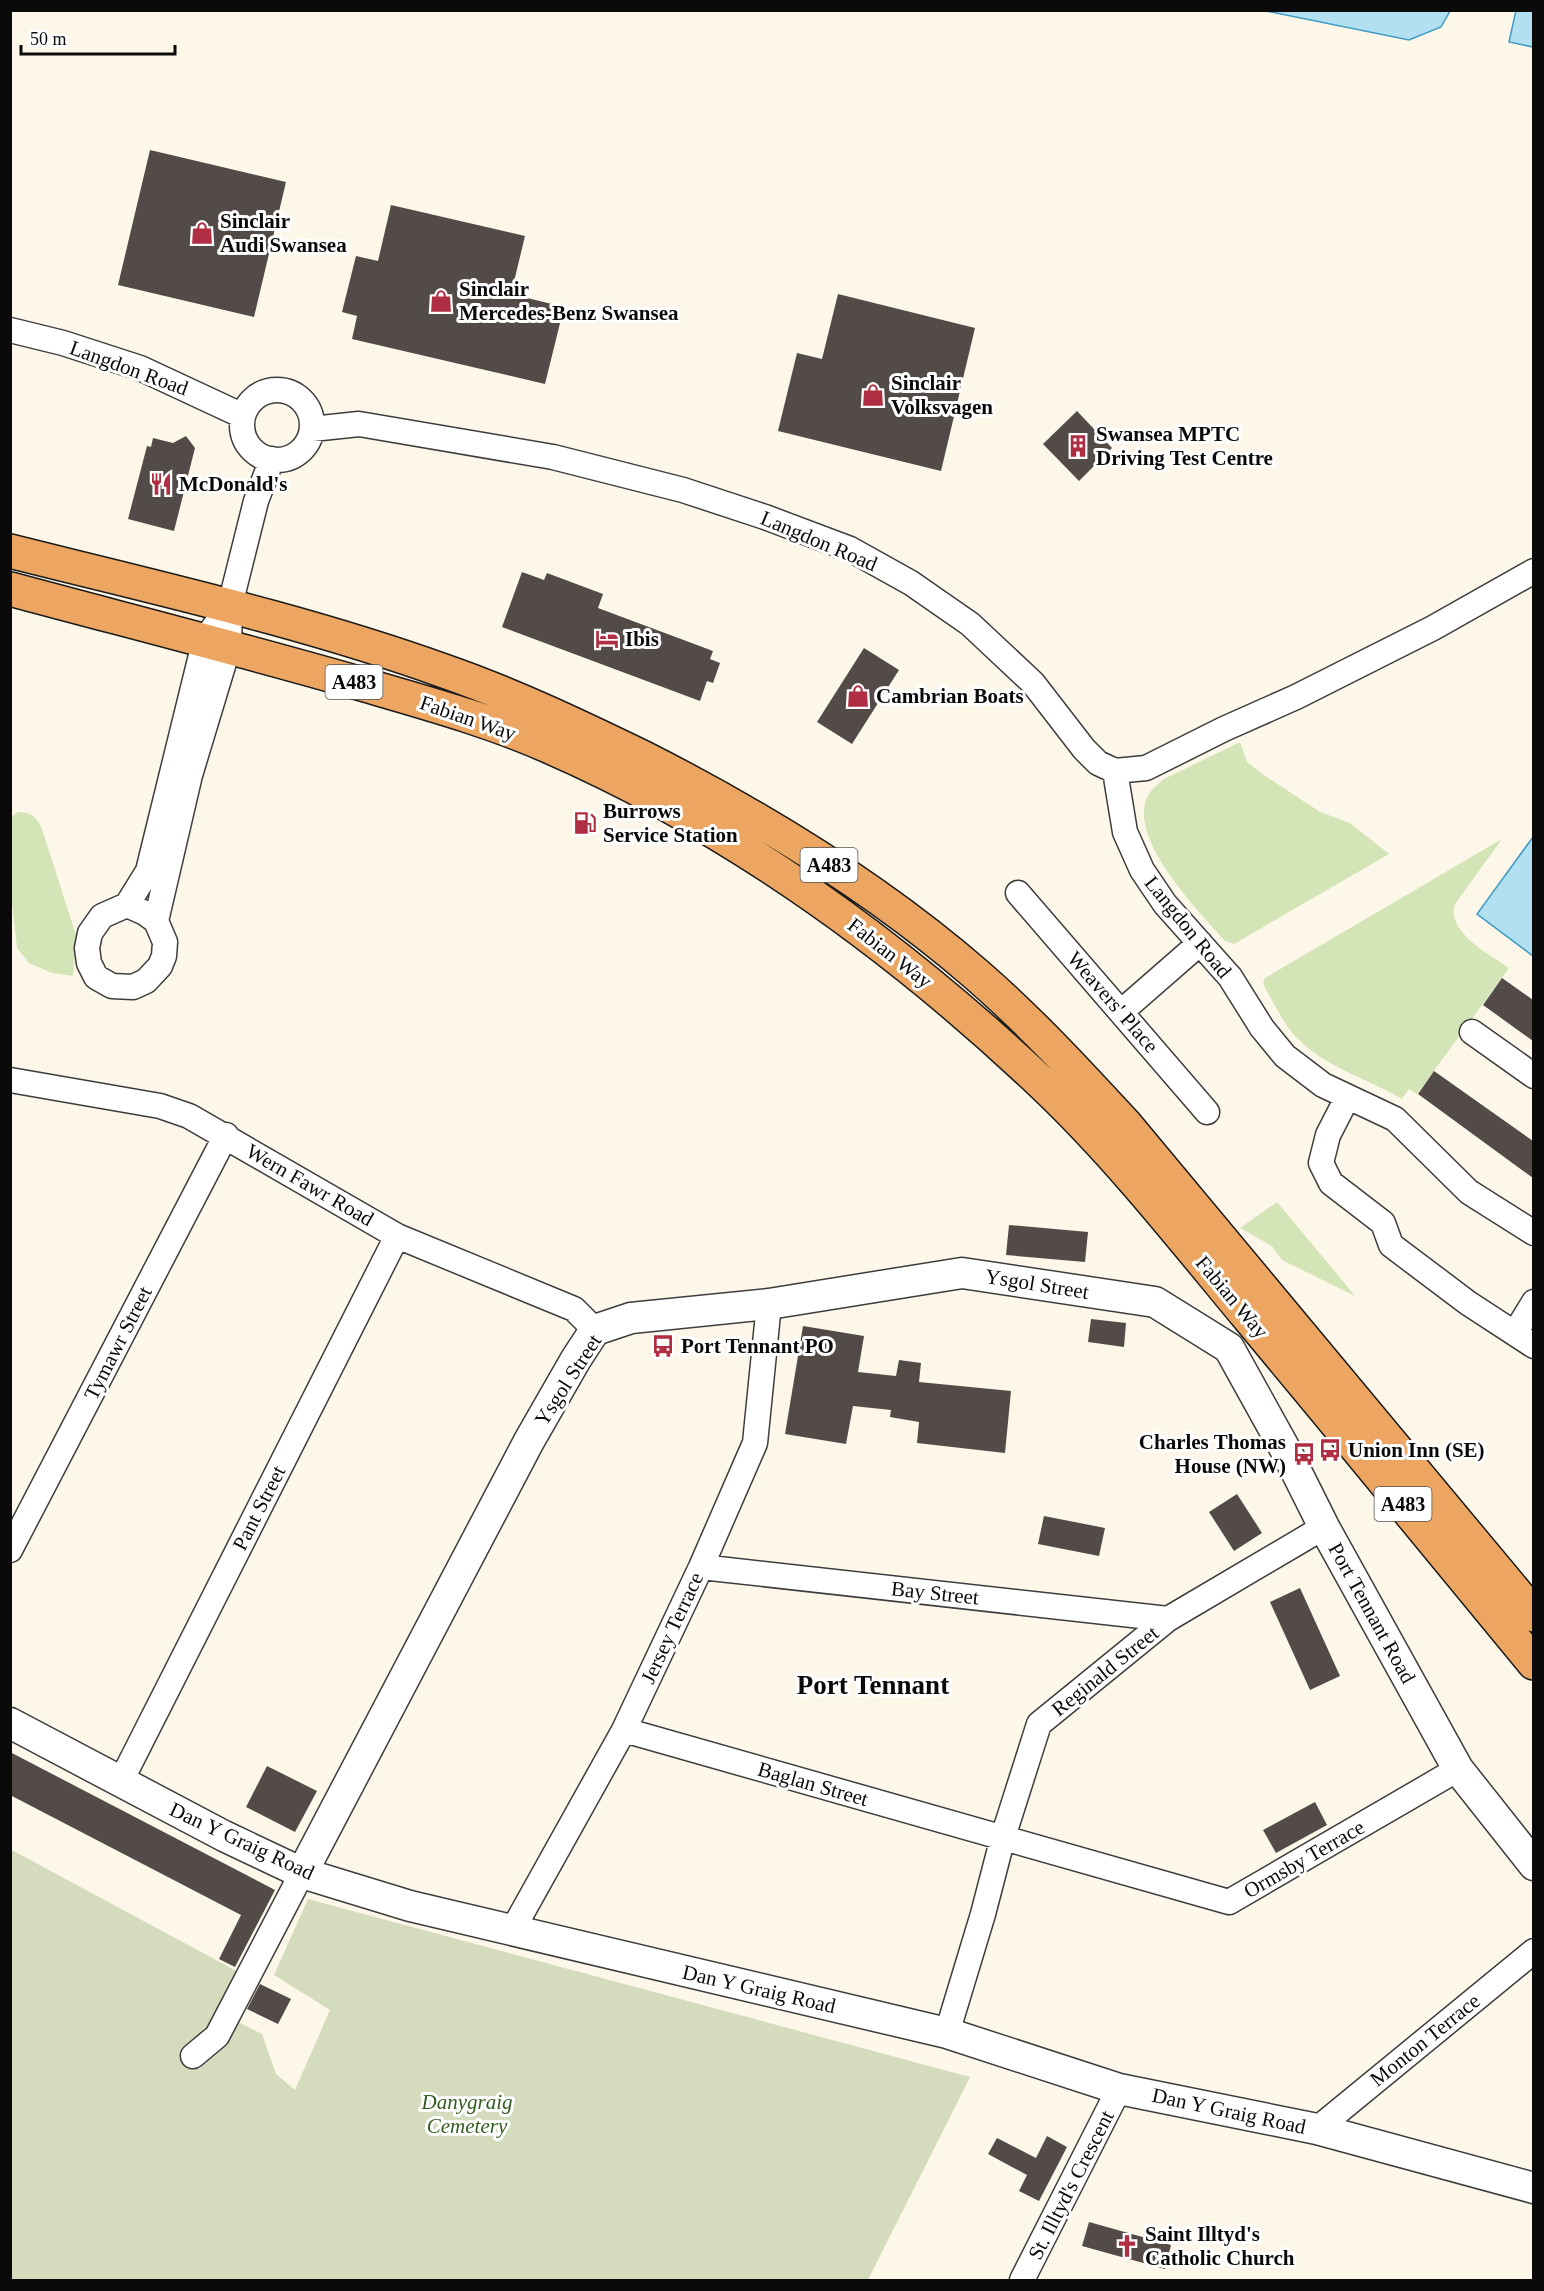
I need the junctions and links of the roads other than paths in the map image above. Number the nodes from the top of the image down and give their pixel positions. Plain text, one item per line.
1 (10, 330) edge
2 (243, 416) junction
3 (312, 429) junction
4 (272, 459) junction
5 (10, 551) edge
6 (1533, 571) edge
7 (10, 589) edge
8 (230, 605) junction
9 (217, 643) junction
10 (1115, 771) junction
11 (1018, 893) dead end
12 (127, 906) junction
13 (156, 921) junction
14 (1200, 943) junction
15 (1121, 1012) junction
16 (1472, 1032) dead end
17 (1533, 1076) edge
18 (12, 1085) edge
19 (1347, 1098) junction
20 (1207, 1112) dead end
21 (226, 1135) junction
22 (1533, 1233) edge
23 (397, 1236) junction
24 (1533, 1302) edge
25 (769, 1304) junction
26 (595, 1330) junction
27 (1524, 1340) edge
28 (1229, 1348) joint
29 (1324, 1527) junction
30 (10, 1550) edge
31 (701, 1567) junction
32 (1533, 1615) edge
33 (1168, 1619) junction
34 (1533, 1663) edge
35 (10, 1723) edge
36 (624, 1730) junction
37 (1458, 1769) junction
38 (121, 1781) junction
39 (1003, 1838) junction
40 (1533, 1865) edge
41 (302, 1873) junction
42 (512, 1931) junction
43 (1533, 1951) edge
44 (947, 2033) junction
45 (193, 2056) dead end
46 (1119, 2089) junction
47 (1317, 2129) junction
48 (1533, 2188) edge
49 (1022, 2280) edge

1 - 2 street, Langdon Road
2 - 3 street
2 - 4 street
3 - 4 street
3 - 10 street, Langdon Road
4 - 8 street
5 - 8 highway, Fabian Way / A483
6 - 10 street
7 - 9 highway, Fabian Way / A483
8 - 9 street
8 - 32 highway, Fabian Way / A483
9 - 12 street
9 - 13 street
9 - 34 highway, Fabian Way / A483
10 - 14 street, Langdon Road
11 - 15 street, Weavers' Place
12 - 13 street
12 - 13 street
14 - 15 street
14 - 19 street, Langdon Road
15 - 20 street, Weavers' Place
16 - 17 street
18 - 21 street, Wern Fawr Road
19 - 22 street, Langdon Road
19 - 27 street
21 - 23 street, Wern Fawr Road
21 - 30 street, Tymawr Street
23 - 26 street, Wern Fawr Road
23 - 38 street, Pant Street
24 - 27 street
25 - 26 street, Ysgol Street
25 - 28 street, Ysgol Street
25 - 31 street, Jersey Terrace
26 - 41 street, Ysgol Street
28 - 29 street, Port Tennant Road
29 - 33 street, Reginald Street
29 - 37 street, Port Tennant Road
31 - 33 street, Bay Street
31 - 36 street, Jersey Terrace
33 - 39 street, Reginald Street
35 - 38 street, Dan Y Graig Road
36 - 39 street, Baglan Street
36 - 42 street, Jersey Terrace
37 - 39 street, Ormsby Terrace
37 - 40 street, Port Tennant Road
38 - 41 street, Dan Y Graig Road
39 - 44 street, Reginald Street
41 - 42 street, Dan Y Graig Road
41 - 45 street, Ysgol Street
42 - 44 street, Dan Y Graig Road
43 - 47 street, Monton Terrace
44 - 46 street, Dan Y Graig Road
46 - 47 street, Dan Y Graig Road
46 - 49 street, St. Illtyd's Crescent
47 - 48 street, Dan Y Graig Road

